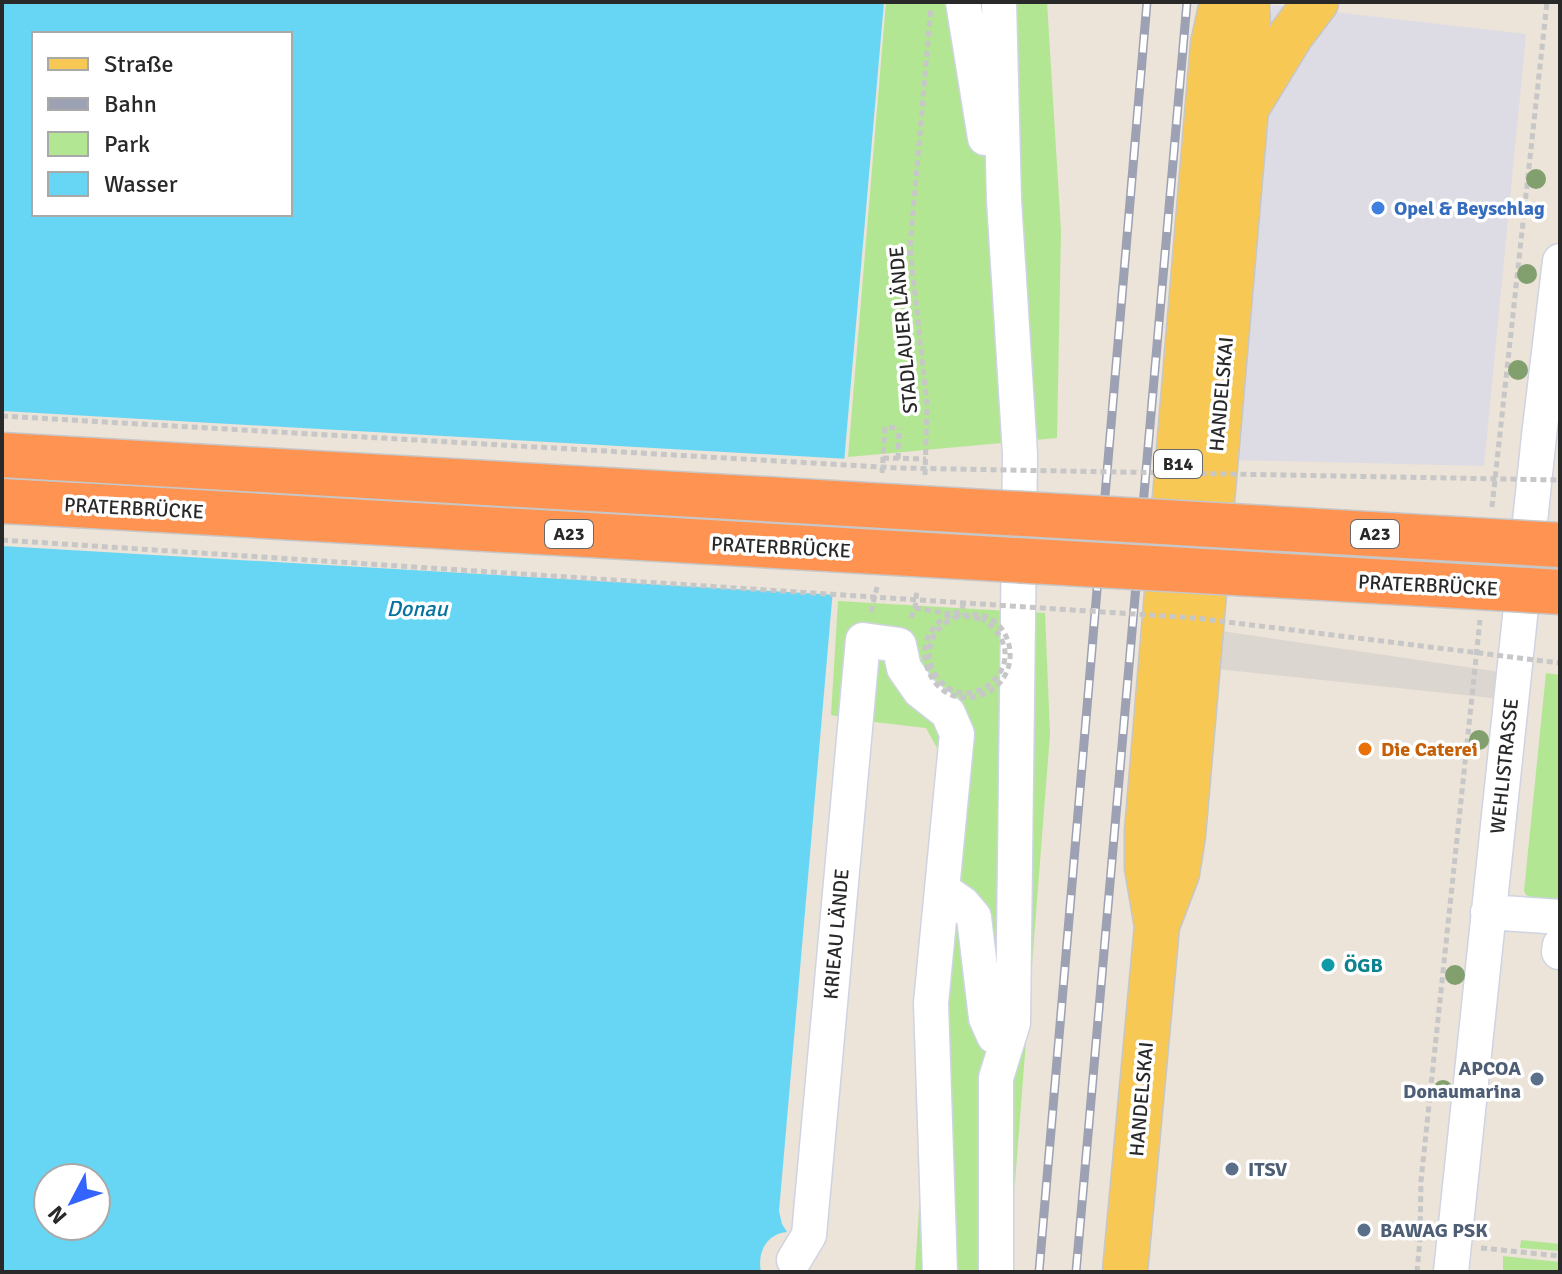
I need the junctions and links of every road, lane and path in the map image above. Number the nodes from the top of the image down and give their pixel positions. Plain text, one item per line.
1 (932, 2) edge
2 (963, 2) edge
3 (999, 2) edge
4 (1224, 2) edge
5 (1247, 2) edge
6 (1316, 2) edge
7 (1547, 2) edge
8 (1246, 109) junction
9 (1004, 200) junction
10 (1560, 261) edge
11 (2, 416) edge
12 (899, 428) junction
13 (2, 455) edge
14 (898, 459) junction
15 (927, 459) junction
16 (898, 468) junction
17 (1560, 480) edge
18 (924, 489) dead end
19 (2, 501) edge
20 (1491, 511) dead end
21 (2, 540) edge
22 (1560, 545) edge
23 (917, 578) dead end
24 (1560, 592) edge
25 (964, 603) junction
26 (1481, 606) dead end
27 (1560, 663) edge
28 (943, 890) junction
29 (1488, 912) junction
30 (1560, 917) edge
31 (1157, 926) junction
32 (1560, 945) edge
33 (1559, 952) edge
34 (1006, 1040) junction
35 (1483, 1248) dead end
36 (1560, 1256) edge
37 (794, 1260) dead end
38 (1418, 1262) dead end
39 (940, 1272) edge
40 (996, 1272) edge
41 (1125, 1272) edge
42 (1451, 1272) edge

1 - 15 path, STADLAUER LÄNDE
2 - 9 street
3 - 9 street
4 - 31 main road, HANDELSKAI / B14
5 - 8 main road, HANDELSKAI / B14
6 - 8 main road
7 - 20 path
8 - 31 main road, HANDELSKAI / B14
9 - 34 street
10 - 29 street, WEHLISTRASSE
11 - 16 path, bridge
12 - 14 path
12 - 14 path
12 - 16 path
13 - 22 highway, A23, bridge
14 - 15 path
15 - 18 path, STADLAUER LÄNDE
16 - 17 path, bridge
19 - 24 highway, PRATERBRÜCKE / A23, bridge
21 - 25 path, bridge
23 - 25 path, bridge
25 - 27 path, bridge
26 - 38 path
28 - 34 street
28 - 37 street, KRIEAU LÄNDE
28 - 39 street
29 - 30 street
29 - 42 street, WEHLISTRASSE
31 - 41 main road, HANDELSKAI / B14
32 - 33 street
34 - 40 street
35 - 36 path

